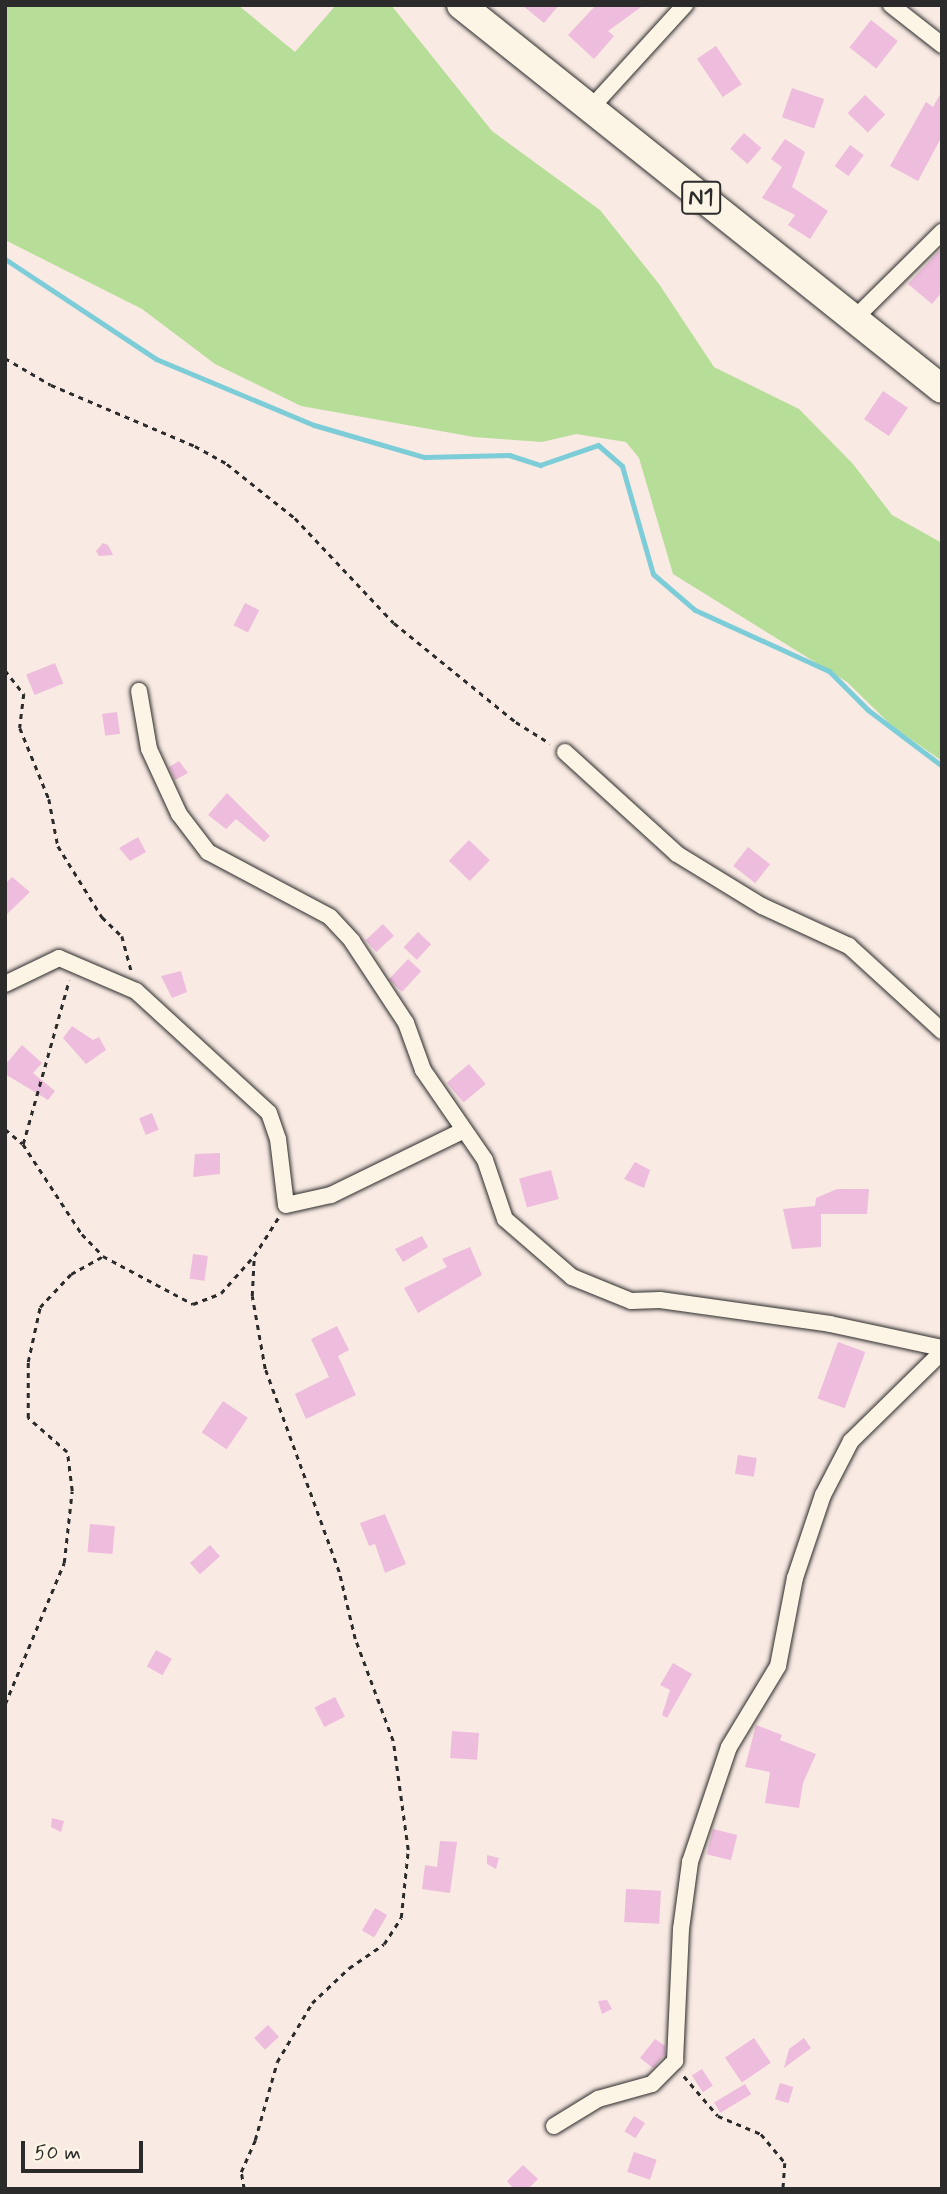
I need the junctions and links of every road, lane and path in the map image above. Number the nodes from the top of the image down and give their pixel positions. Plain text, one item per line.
1 (461, 5) edge
2 (685, 5) edge
3 (891, 5) edge
4 (942, 45) edge
5 (590, 109) junction
6 (942, 232) edge
7 (854, 319) junction
8 (5, 358) edge
9 (942, 389) edge
10 (5, 670) edge
11 (139, 691) dead end
12 (565, 752) joint
13 (73, 964) junction
14 (5, 984) edge
15 (136, 991) junction
16 (942, 1031) edge
17 (5, 1129) edge
18 (462, 1131) junction
19 (23, 1144) junction
20 (286, 1205) junction
21 (103, 1256) junction
22 (254, 1256) junction
23 (942, 1350) edge
24 (5, 1704) edge
25 (675, 2062) junction
26 (554, 2126) dead end
27 (244, 2189) edge
28 (783, 2189) edge

1 - 5 highway, N1
2 - 5 street
3 - 4 street
5 - 7 highway, N1
6 - 7 street
7 - 9 highway, N1
8 - 12 path
10 - 15 path
11 - 18 street
12 - 16 street
13 - 14 street
13 - 15 street
13 - 19 path
15 - 20 street
17 - 19 path
18 - 20 street
18 - 23 street
19 - 21 path
20 - 22 path
21 - 22 path
21 - 24 path
22 - 27 path
23 - 25 street
25 - 26 street
25 - 28 path

